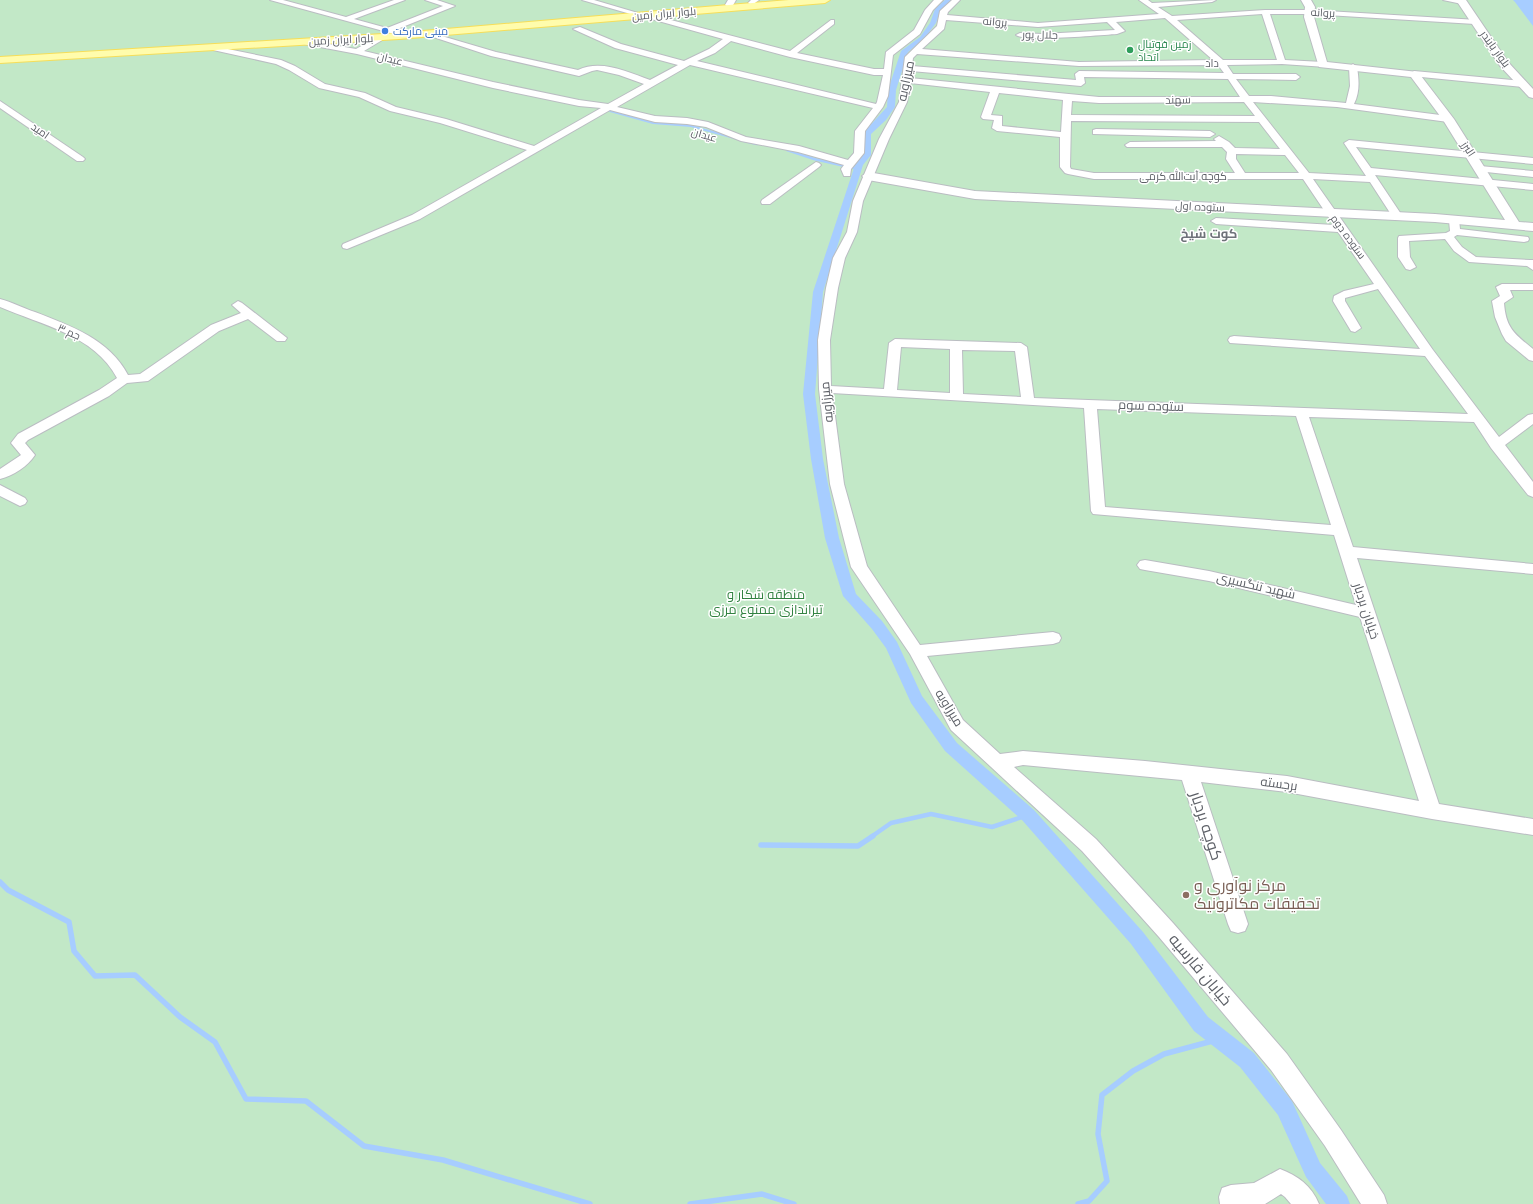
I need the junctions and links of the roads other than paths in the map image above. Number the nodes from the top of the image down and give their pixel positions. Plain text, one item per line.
1 (274, 0) edge
2 (401, 0) edge
3 (429, 0) edge
4 (586, 0) edge
5 (781, 0) edge
6 (825, 0) edge
7 (938, 0) edge
8 (956, 0) edge
9 (1212, 0) edge
10 (1306, 0) edge
11 (1447, 0) edge
12 (754, 1) edge
13 (1461, 1) edge
14 (730, 2) edge
15 (1147, 3) edge
16 (1265, 12) junction
17 (1310, 12) junction
18 (634, 13) junction
19 (647, 15) junction
20 (1169, 17) junction
21 (346, 19) junction
22 (1109, 20) junction
23 (831, 22) dead end
24 (1475, 22) junction
25 (944, 24) junction
26 (577, 29) dead end
27 (389, 33) junction
28 (428, 34) junction
29 (1012, 34) dead end
30 (728, 40) junction
31 (304, 42) junction
32 (213, 48) junction
33 (914, 51) junction
34 (357, 52) junction
35 (790, 55) junction
36 (0, 56) edge
37 (0, 60) edge
38 (1282, 62) junction
39 (1515, 62) dead end
40 (687, 63) junction
41 (1221, 63) junction
42 (1125, 64) junction
43 (1323, 65) junction
44 (1353, 67) junction
45 (888, 72) junction
46 (1414, 75) junction
47 (1231, 76) junction
48 (1296, 77) dead end
49 (1132, 81) junction
50 (905, 82) junction
51 (1081, 83) junction
52 (652, 84) junction
53 (1528, 84) edge
54 (887, 88) junction
55 (995, 90) junction
56 (1533, 95) edge
57 (1068, 98) junction
58 (1246, 99) junction
59 (562, 100) junction
60 (1099, 100) junction
61 (1139, 100) junction
62 (0, 104) edge
63 (1350, 104) junction
64 (611, 107) junction
65 (879, 107) junction
66 (599, 114) junction
67 (1067, 118) junction
68 (1448, 119) junction
69 (1205, 120) junction
70 (1262, 120) junction
71 (1096, 132) dead end
72 (701, 134) dead end
73 (1210, 134) junction
74 (1065, 135) junction
75 (713, 138) dead end
76 (1130, 145) dead end
77 (1229, 148) junction
78 (536, 150) junction
79 (1287, 152) junction
80 (1472, 154) junction
81 (80, 159) dead end
82 (1533, 161) edge
83 (849, 169) junction
84 (1480, 169) junction
85 (836, 171) dead end
86 (1533, 174) edge
87 (1370, 175) junction
88 (865, 176) junction
89 (1306, 176) junction
90 (1242, 177) junction
91 (1488, 182) junction
92 (1533, 187) edge
93 (766, 202) dead end
94 (1331, 214) junction
95 (1398, 217) junction
96 (1216, 221) dead end
97 (1515, 226) junction
98 (1533, 228) edge
99 (1452, 229) junction
100 (1342, 230) junction
101 (1524, 239) dead end
102 (347, 246) dead end
103 (1410, 267) dead end
104 (1533, 267) edge
105 (1383, 285) junction
106 (1533, 287) edge
107 (0, 303) edge
108 (238, 305) dead end
109 (249, 314) junction
110 (1355, 328) dead end
111 (281, 338) dead end
112 (1234, 340) dead end
113 (956, 346) junction
114 (1528, 347) edge
115 (1429, 352) junction
116 (1533, 358) edge
117 (124, 379) junction
118 (825, 389) junction
119 (890, 394) junction
120 (957, 397) junction
121 (1028, 400) junction
122 (1090, 404) junction
123 (1301, 412) junction
124 (1476, 418) junction
125 (1533, 418) edge
126 (1496, 445) junction
127 (0, 475) edge
128 (0, 490) edge
129 (1533, 492) edge
130 (20, 501) dead end
131 (1340, 530) junction
132 (1347, 552) junction
133 (1145, 565) dead end
134 (1533, 569) edge
135 (1367, 613) junction
136 (1053, 638) dead end
137 (916, 651) junction
138 (996, 762) junction
139 (1189, 773) junction
140 (1432, 811) junction
141 (1533, 827) edge
142 (1238, 924) dead end
143 (1232, 1204) edge
144 (1307, 1204) edge
145 (1375, 1204) edge

1 - 21 street
2 - 21 street
3 - 27 street, عیدان
4 - 18 street
5 - 12 main road, بلوار ایران زمین
6 - 19 main road, بلوار ایران زمین
7 - 45 street
8 - 25 street, میرزاویه
9 - 15 street
10 - 17 street
11 - 13 street
12 - 14 main road, بلوار ایران زمین
13 - 24 street, بلوار بایندر
14 - 18 main road, بلوار ایران زمین
15 - 20 street, ستوده دوم
16 - 17 street, پروانه
16 - 20 street, پروانه
16 - 38 street
17 - 24 street, پروانه
17 - 43 street
18 - 27 main road, بلوار ایران زمین
19 - 28 main road, بلوار ایران زمین
19 - 30 street
20 - 22 street, پروانه
20 - 41 street, ستوده دوم
21 - 27 street
22 - 25 street, پروانه
22 - 29 street, جلال پور
23 - 35 street
24 - 53 street, بلوار بایندر
25 - 33 street, میرزاویه
26 - 40 street
27 - 28 main road, بلوار ایران زمین
27 - 31 main road, بلوار ایران زمین
27 - 34 street, عیدان
27 - 36 main road, بلوار ایران زمین
28 - 52 street
30 - 35 street
30 - 40 street
31 - 32 main road, بلوار ایران زمین
31 - 34 street, عیدان
32 - 37 main road, بلوار ایران زمین
32 - 78 street
33 - 42 street, داد
33 - 50 street, میرزاویه
34 - 59 street, عیدان
35 - 45 street
38 - 41 street, داد
38 - 43 street, داد
39 - 53 street, بلوار بایندر
40 - 52 street
40 - 65 street
41 - 42 street, داد
41 - 47 street, ستوده دوم
42 - 49 street
43 - 44 street, داد
44 - 46 street, داد
44 - 63 street
45 - 54 street
46 - 53 street, داد
46 - 68 street, البرز
47 - 48 street
47 - 49 street
47 - 58 street, ستوده دوم
49 - 51 street
49 - 61 street
50 - 51 street
50 - 54 street
50 - 55 street, سهند
50 - 88 street, میرزاویه
51 - 60 street
52 - 64 street
53 - 56 street, بلوار بایندر
54 - 65 street
55 - 57 street, سهند
55 - 74 street
57 - 60 street, سهند
57 - 67 street, کوچه آیت‌الله کرمی
58 - 61 street, سهند
58 - 63 street, سهند
58 - 70 street, ستوده دوم
59 - 64 street, عیدان
59 - 66 street, عیدان
60 - 61 street, سهند
62 - 81 street, امید
63 - 68 street, سهند
64 - 66 street
64 - 83 street, عیدان
65 - 83 street
66 - 72 street, عیدان
66 - 78 street
67 - 69 street
67 - 74 street, کوچه آیت‌الله کرمی
68 - 80 street, البرز
69 - 70 street
69 - 73 street
70 - 79 street, ستوده دوم
71 - 73 street
73 - 77 street
74 - 90 street, کوچه آیت‌الله کرمی
75 - 93 street, عیدان
76 - 77 street
77 - 79 street
77 - 90 street
78 - 102 street
79 - 89 street, ستوده دوم
80 - 82 street
80 - 84 street, البرز
80 - 87 street
83 - 85 street
83 - 88 street
84 - 86 street
84 - 91 street, البرز
87 - 89 street, کوچه آیت‌الله کرمی
87 - 91 street, کوچه آیت‌الله کرمی
87 - 95 street
88 - 94 street, ستوده اول
88 - 118 street, میرزاویه
89 - 90 street, کوچه آیت‌الله کرمی
89 - 94 street, ستوده دوم
91 - 92 street, کوچه آیت‌الله کرمی
91 - 97 street, البرز
94 - 95 street, ستوده اول
94 - 100 street, ستوده دوم
95 - 99 street, ستوده اول
96 - 100 street
97 - 98 street, ستوده اول
97 - 99 street, ستوده اول
99 - 101 street
99 - 103 street
99 - 104 street
100 - 105 street, ستوده دوم
105 - 110 street
105 - 115 street, ستوده دوم
106 - 114 street
107 - 117 street, جم ۳
108 - 109 street
109 - 111 street
109 - 117 street
112 - 115 street
113 - 119 street
113 - 120 street
113 - 121 street
114 - 116 street
115 - 124 street, ستوده دوم
117 - 127 street
118 - 119 street, ستوده سوم
118 - 137 street, میرزاویه
119 - 120 street, ستوده سوم
120 - 121 street, ستوده سوم
121 - 122 street, ستوده سوم
122 - 123 street, ستوده سوم
122 - 131 street
123 - 124 street, ستوده سوم
123 - 131 street, خیابان بردبار
124 - 126 street, ستوده دوم
125 - 126 street
126 - 129 street, ستوده دوم
128 - 130 street
131 - 132 street, خیابان بردبار
132 - 134 street
132 - 135 street, خیابان بردبار
133 - 135 street, شهید تنگسیری
135 - 140 street, خیابان بردبار
136 - 137 street
137 - 138 street, میرزاویه
138 - 139 street, برجسته
138 - 145 street, خیابان فارسیه
139 - 140 street, برجسته
139 - 142 street, کوچه بردبار
140 - 141 street, برجسته
143 - 144 street

